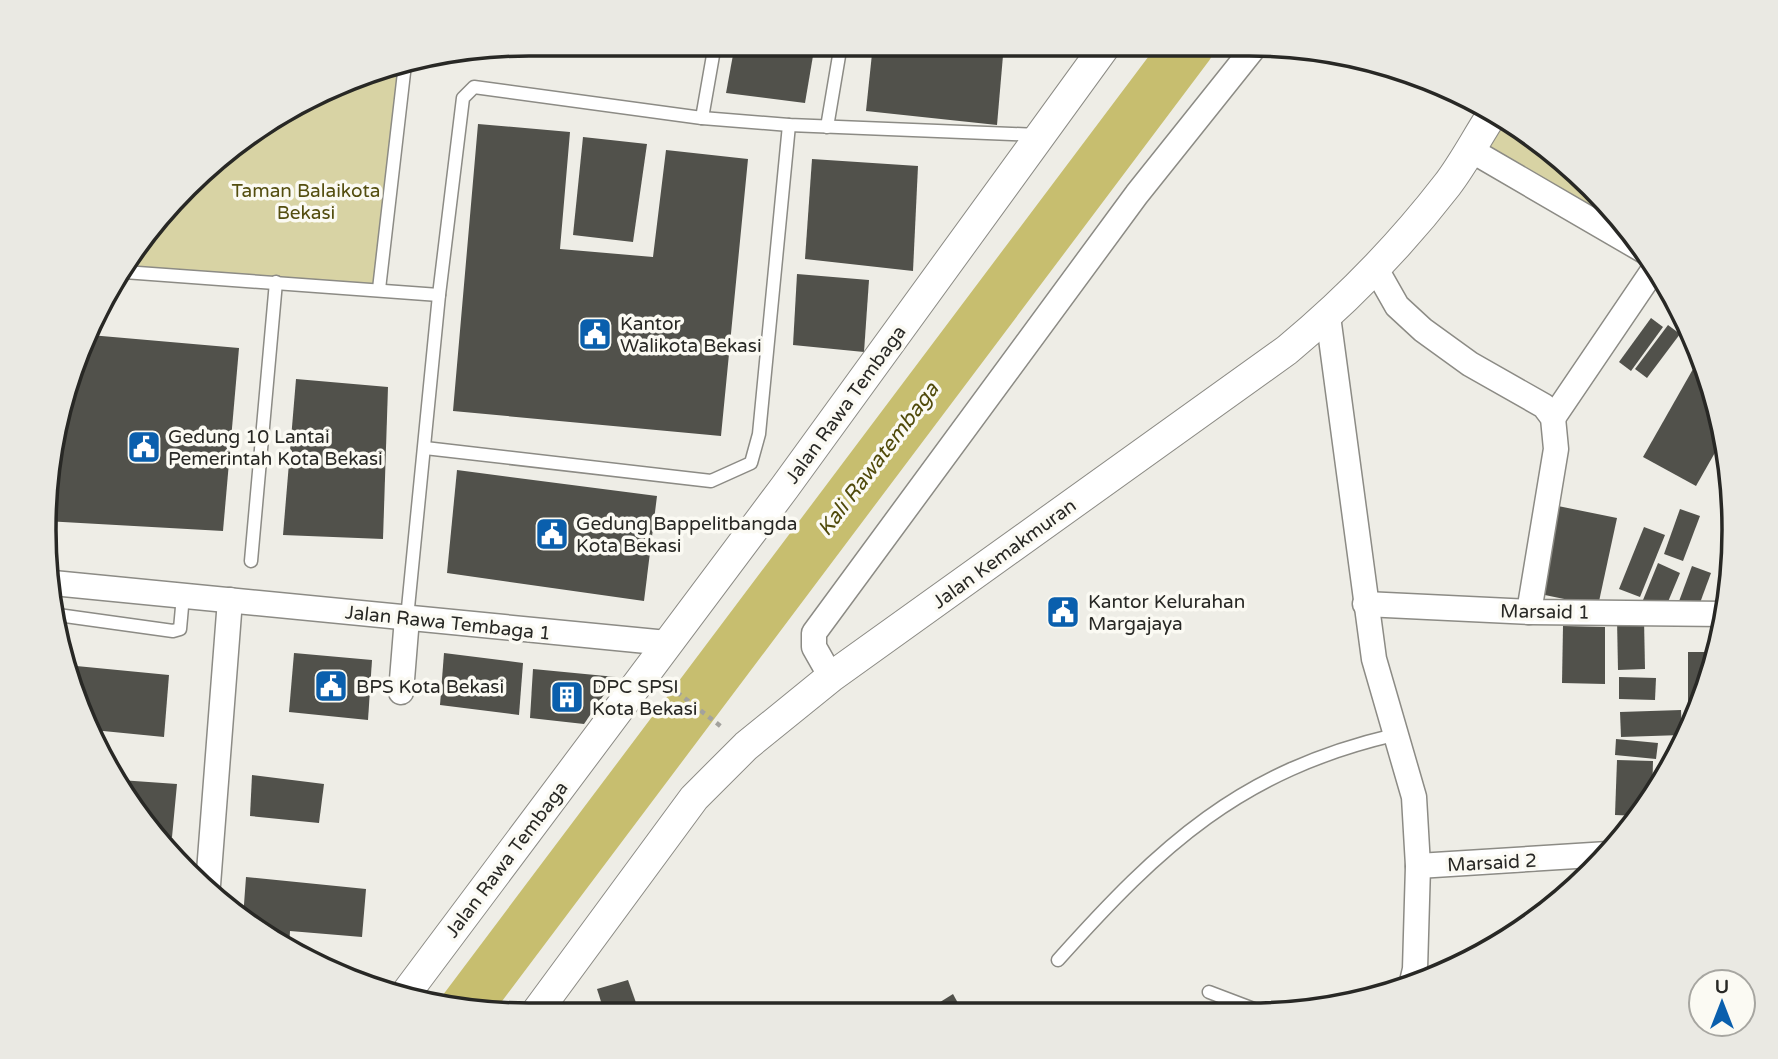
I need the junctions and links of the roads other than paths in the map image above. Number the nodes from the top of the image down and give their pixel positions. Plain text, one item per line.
1 (713, 56) edge
2 (839, 56) edge
3 (1098, 56) edge
4 (1247, 56) edge
5 (404, 73) edge
6 (702, 118) junction
7 (1488, 121) edge
8 (789, 125) junction
9 (827, 127) junction
10 (1040, 135) junction
11 (1469, 149) junction
12 (1621, 238) edge
13 (1376, 269) junction
14 (132, 273) edge
15 (1649, 277) edge
16 (276, 282) junction
17 (379, 289) junction
18 (439, 295) junction
19 (1328, 316) junction
20 (1553, 418) junction
21 (425, 448) junction
22 (251, 561) dead end
23 (59, 584) edge
24 (183, 596) junction
25 (230, 600) junction
26 (1365, 604) junction
27 (1530, 612) junction
28 (1714, 614) edge
29 (64, 616) edge
30 (407, 618) junction
31 (667, 643) junction
32 (831, 677) junction
33 (401, 692) dead end
34 (1394, 735) junction
35 (1592, 855) edge
36 (1418, 866) junction
37 (209, 877) edge
38 (1058, 960) dead end
39 (1414, 973) edge
40 (410, 988) edge
41 (1209, 992) dead end
42 (543, 1003) edge
43 (1238, 1003) edge

1 - 6 lane
2 - 9 lane
3 - 10 street, Jalan Rawa Tembaga
4 - 32 street
5 - 17 lane
6 - 8 lane
6 - 18 lane
7 - 11 street, Jalan Kemakmuran
8 - 9 lane
8 - 21 lane
9 - 10 lane
10 - 31 street, Jalan Rawa Tembaga
11 - 12 street
11 - 13 street, Jalan Kemakmuran
13 - 19 street, Jalan Kemakmuran
13 - 20 street
14 - 16 lane
15 - 20 street
16 - 17 lane
16 - 22 lane
17 - 18 lane
18 - 21 lane
19 - 26 street
19 - 32 street, Jalan Kemakmuran
20 - 27 street
21 - 30 lane
23 - 24 street, Jalan Rawa Tembaga 1
24 - 25 street, Jalan Rawa Tembaga 1
24 - 29 lane
25 - 30 street, Jalan Rawa Tembaga 1
25 - 37 street
26 - 27 street, Marsaid 1
26 - 34 street
27 - 28 street, Marsaid 1
30 - 31 street, Jalan Rawa Tembaga 1
30 - 33 street
31 - 40 street, Jalan Rawa Tembaga
32 - 42 street, Jalan Kemakmuran
34 - 36 street
34 - 38 lane
35 - 36 street, Marsaid 2
36 - 39 street
41 - 43 lane

